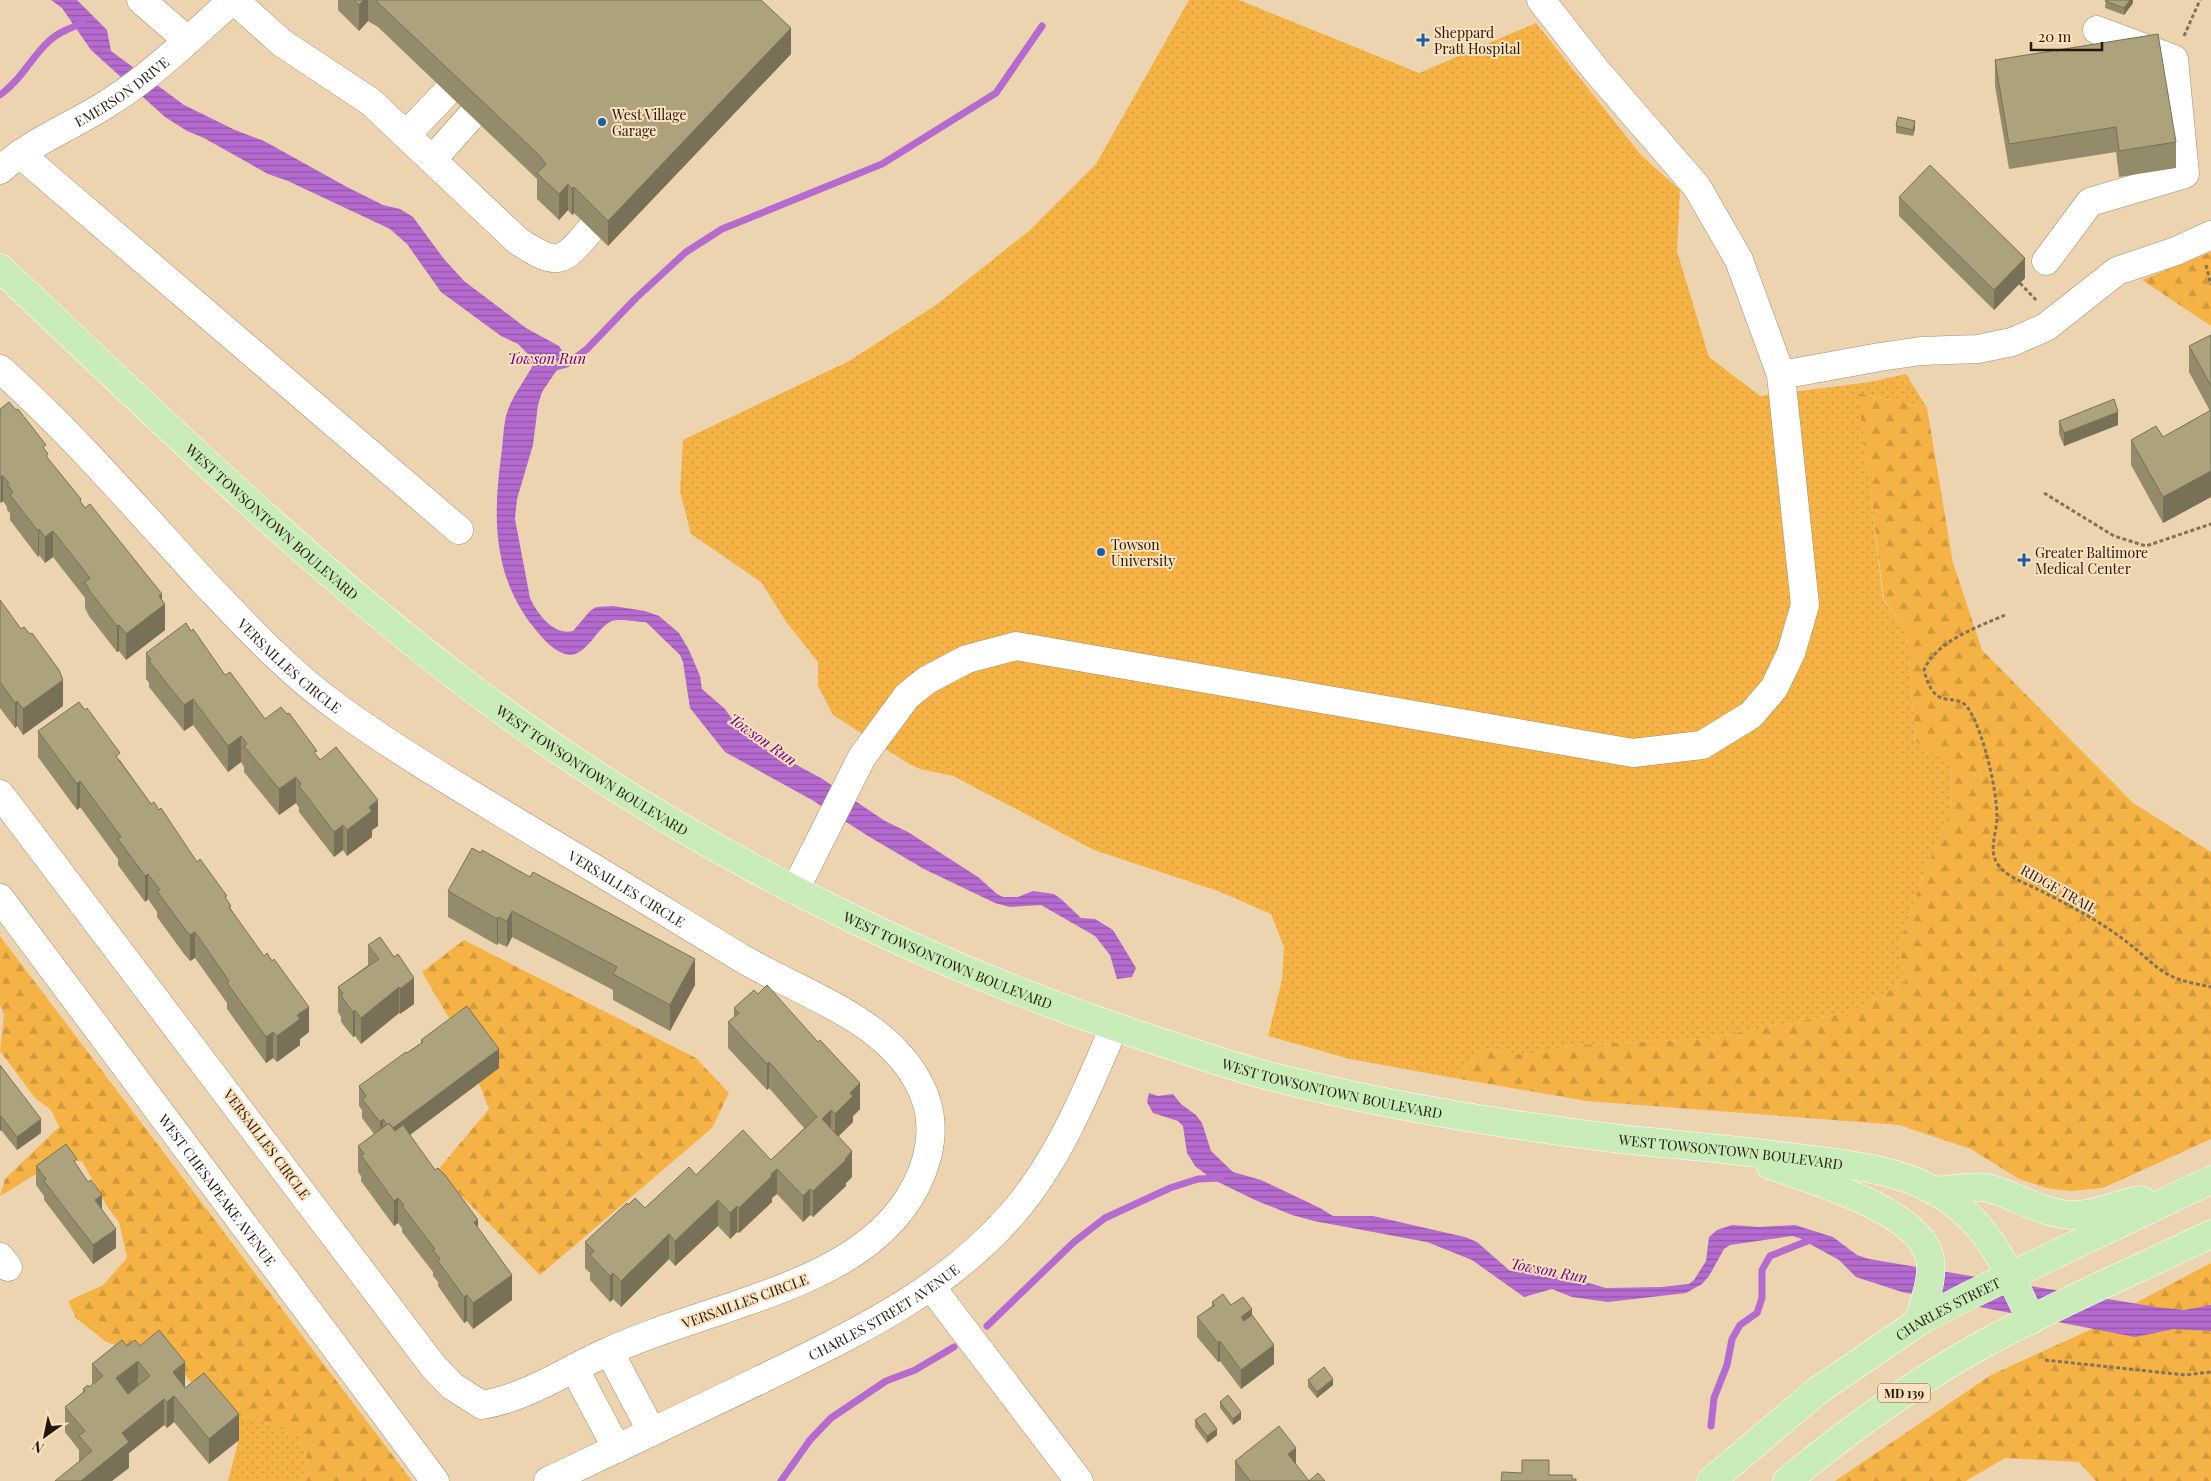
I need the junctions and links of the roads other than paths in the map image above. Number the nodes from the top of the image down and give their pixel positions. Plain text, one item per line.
1 (142, 0) edge
2 (234, 0) edge
3 (1541, 0) edge
4 (2097, 30) dead end
5 (182, 44) junction
6 (447, 92) edge
7 (472, 116) edge
8 (406, 135) junction
9 (432, 160) junction
10 (10, 162) edge
11 (591, 229) edge
12 (2208, 246) edge
13 (2046, 261) dead end
14 (0, 268) edge
15 (0, 369) edge
16 (1782, 375) junction
17 (459, 530) dead end
18 (0, 794) edge
19 (795, 890) junction
20 (0, 898) edge
21 (1114, 1027) junction
22 (1729, 1149) junction
23 (2211, 1180) edge
24 (1935, 1190) junction
25 (2178, 1196) junction
26 (2211, 1234) edge
27 (2010, 1276) junction
28 (932, 1288) junction
29 (2031, 1320) junction
30 (1918, 1322) junction
31 (609, 1351) junction
32 (574, 1368) junction
33 (652, 1432) junction
34 (616, 1449) junction
35 (435, 1481) edge
36 (548, 1481) edge
37 (1079, 1481) edge
38 (1711, 1481) edge
39 (1787, 1481) edge

1 - 5 street
2 - 5 street, EMERSON DRIVE
2 - 8 street
3 - 16 street
4 - 13 street
5 - 10 street, EMERSON DRIVE
6 - 8 street
7 - 9 street
8 - 9 street
9 - 11 street
10 - 17 street
12 - 16 street
14 - 19 main road, WEST TOWSONTOWN BOULEVARD
15 - 31 street, VERSAILLES CIRCLE
16 - 19 street
18 - 32 street, VERSAILLES CIRCLE
19 - 21 main road, WEST TOWSONTOWN BOULEVARD
20 - 35 street, WEST CHESAPEAKE AVENUE
21 - 22 main road, WEST TOWSONTOWN BOULEVARD
21 - 28 street, CHARLES STREET AVENUE
22 - 24 main road, WEST TOWSONTOWN BOULEVARD
22 - 30 main road
23 - 25 main road, CHARLES STREET
24 - 25 main road
24 - 27 main road, WEST TOWSONTOWN BOULEVARD
25 - 27 main road, CHARLES STREET
26 - 29 main road, MD 139
27 - 29 main road, WEST TOWSONTOWN BOULEVARD
27 - 30 main road, CHARLES STREET
28 - 33 street, CHARLES STREET AVENUE
28 - 37 street
29 - 39 main road, MD 139
30 - 38 main road, CHARLES STREET
31 - 32 street, VERSAILLES CIRCLE
31 - 33 street
32 - 34 street
33 - 34 street, CHARLES STREET AVENUE
34 - 36 street, CHARLES STREET AVENUE

